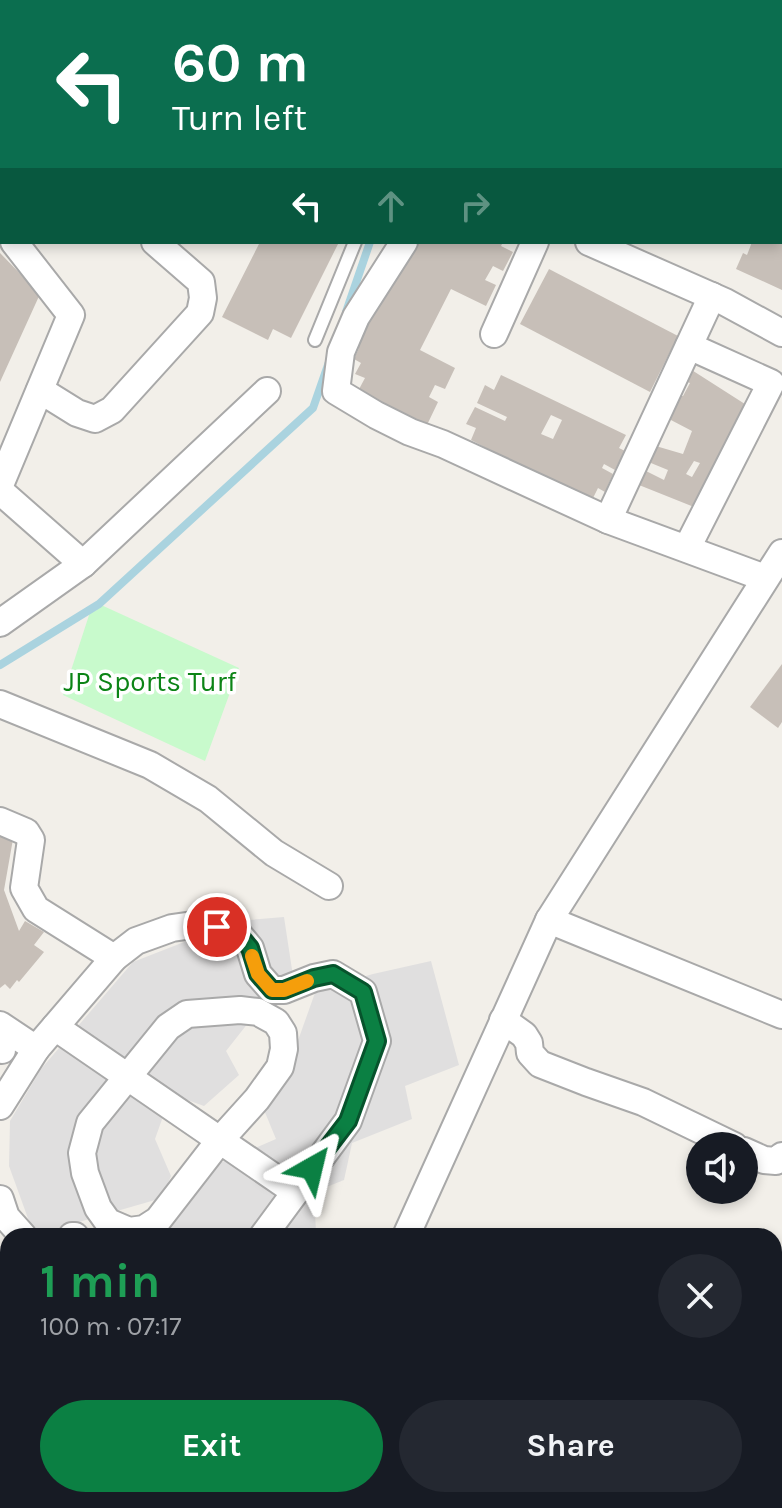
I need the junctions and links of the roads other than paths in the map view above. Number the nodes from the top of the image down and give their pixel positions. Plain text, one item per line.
1 (16, 244) edge
2 (157, 244) edge
3 (354, 244) edge
4 (403, 244) edge
5 (534, 244) edge
6 (594, 244) edge
7 (712, 296) junction
8 (782, 333) edge
9 (494, 334) dead end
10 (315, 340) dead end
11 (689, 346) junction
12 (40, 390) junction
13 (267, 391) dead end
14 (0, 485) edge
15 (0, 491) edge
16 (608, 520) junction
17 (687, 548) junction
18 (83, 564) junction
19 (776, 567) edge
20 (0, 623) edge
21 (0, 704) edge
22 (0, 821) edge
23 (329, 886) dead end
24 (549, 920) junction
25 (114, 958) junction
26 (265, 1001) junction
27 (782, 1015) edge
28 (503, 1020) junction
29 (55, 1027) junction
30 (3, 1042) edge
31 (36, 1049) junction
32 (127, 1078) junction
33 (0, 1106) edge
34 (705, 1132) edge
35 (220, 1140) junction
36 (782, 1156) edge
37 (758, 1157) edge
38 (294, 1191) junction
39 (0, 1199) edge
40 (16, 1228) edge
41 (102, 1228) edge
42 (146, 1228) edge
43 (269, 1228) edge
44 (410, 1228) edge

1 - 12 street
2 - 12 street
3 - 10 lane
4 - 16 street
5 - 9 street
6 - 7 street
7 - 8 street
7 - 11 street
11 - 16 street
11 - 17 street
12 - 14 street
13 - 18 street
15 - 18 street
16 - 17 street
17 - 19 street
18 - 20 street
19 - 24 street
21 - 23 street
22 - 25 street
24 - 27 street
24 - 28 street
25 - 26 street
25 - 29 street
26 - 32 street
26 - 35 street
26 - 38 street
28 - 34 street
28 - 44 street
29 - 31 street
29 - 32 street
30 - 31 street
31 - 33 street
32 - 35 street
32 - 41 street
35 - 38 street
35 - 42 street
36 - 37 street
38 - 43 street
39 - 40 street

